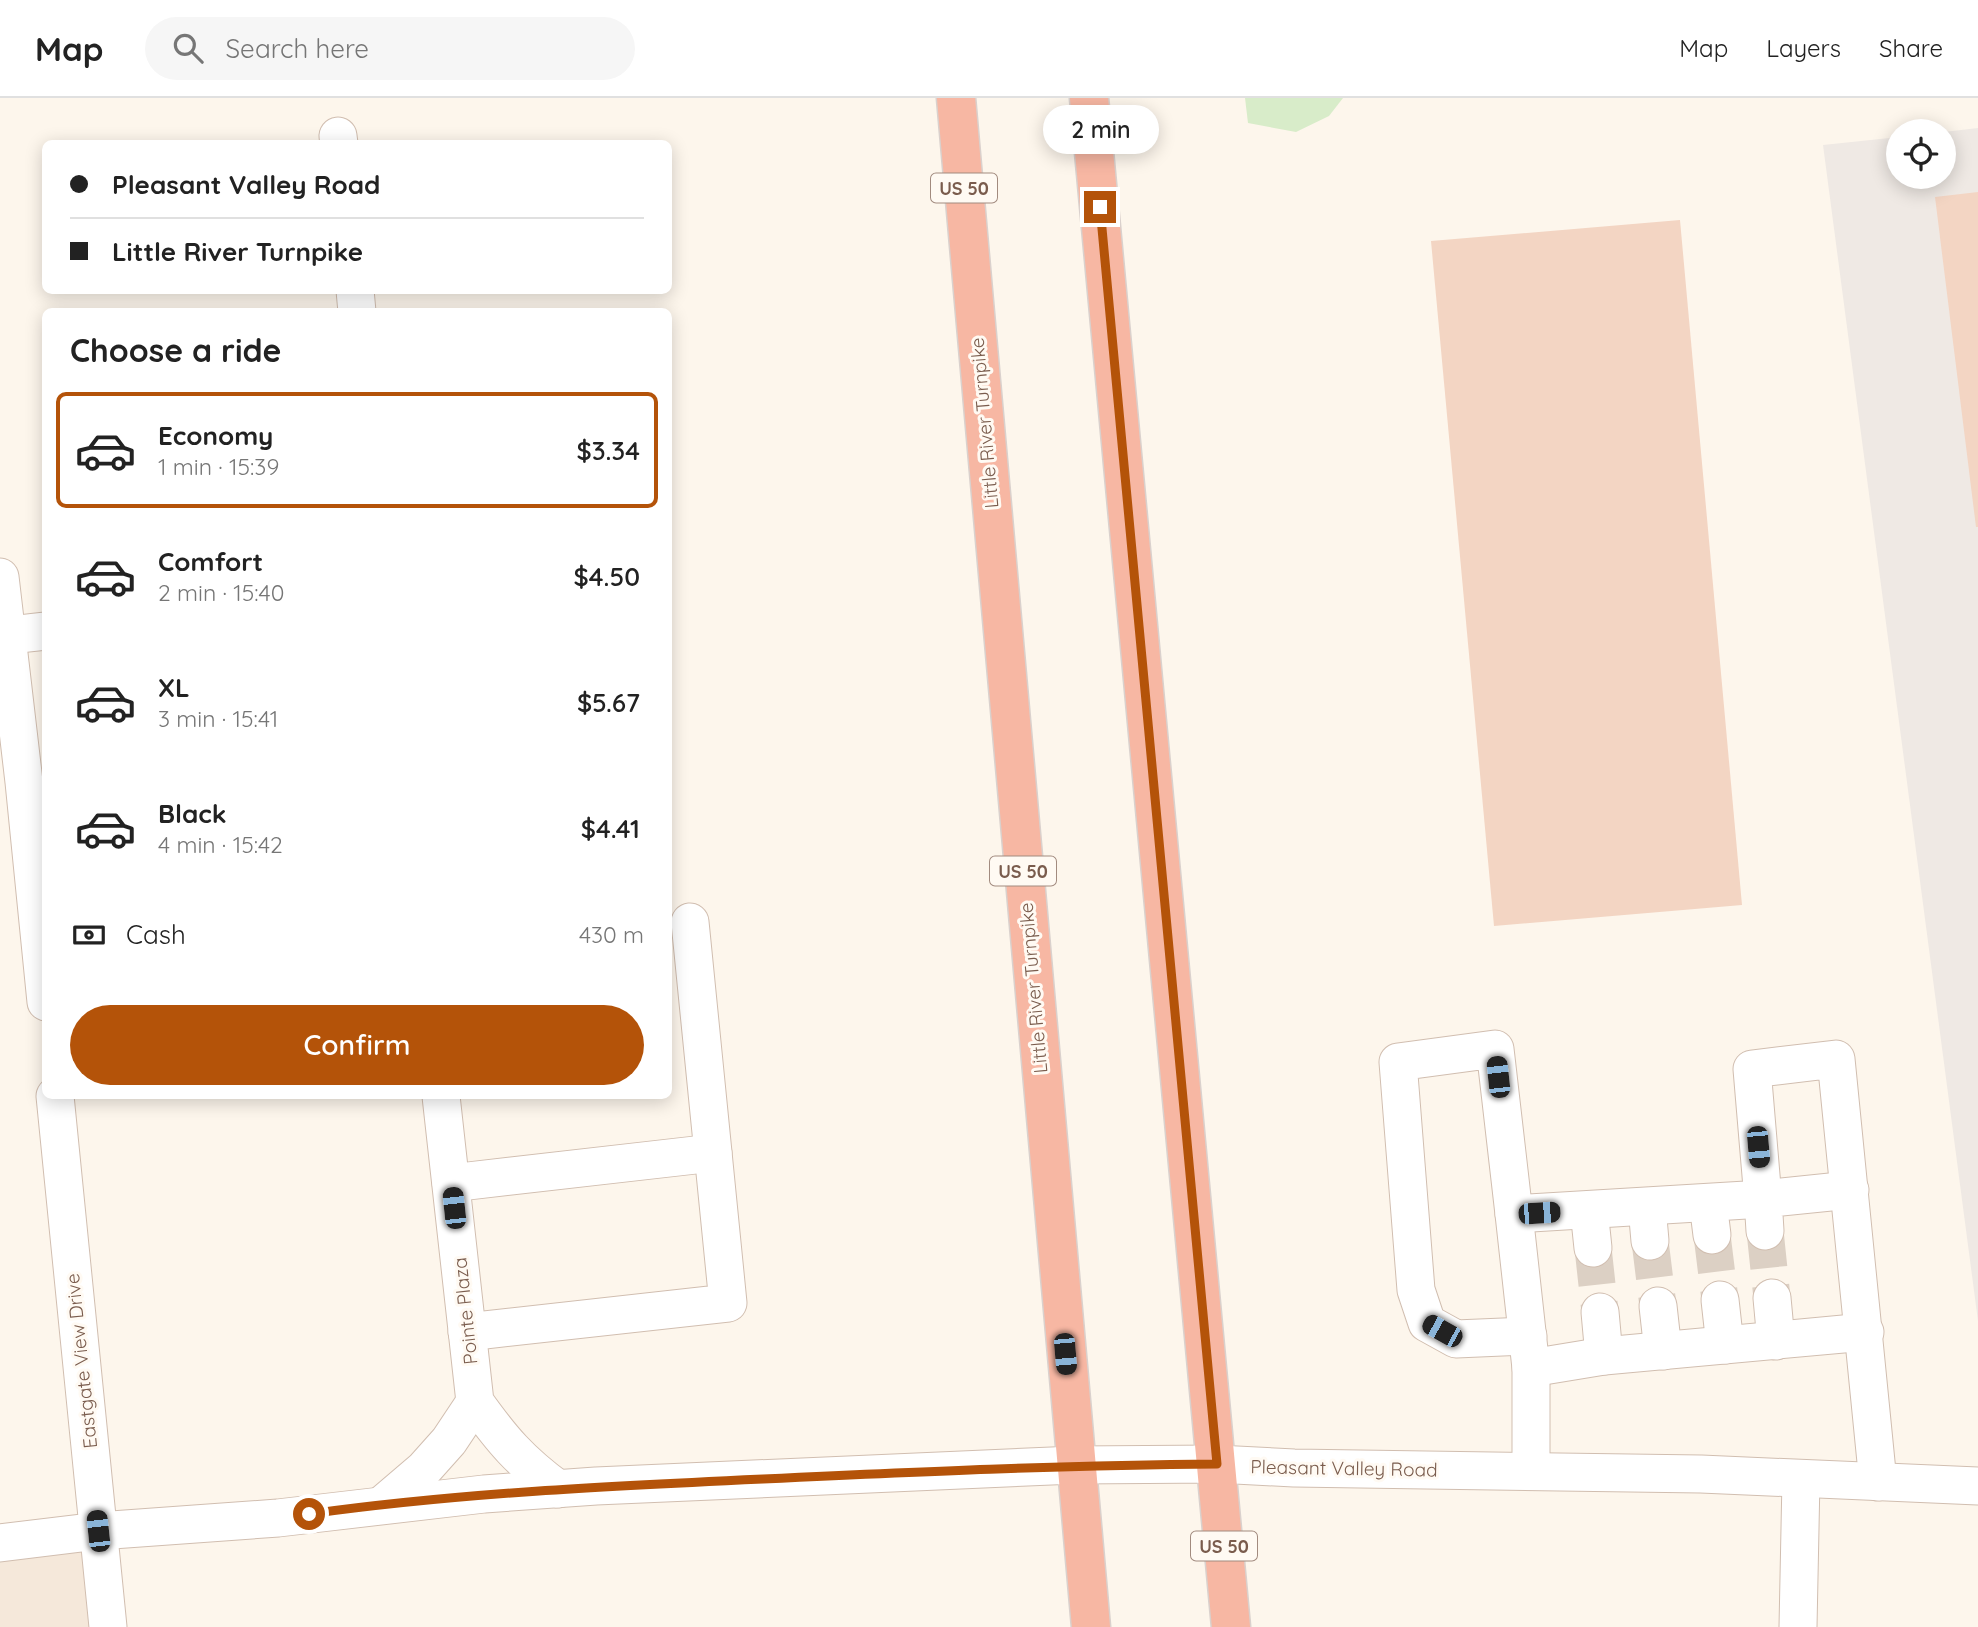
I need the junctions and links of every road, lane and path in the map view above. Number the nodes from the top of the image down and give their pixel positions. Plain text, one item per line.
1 (956, 98) edge
2 (1089, 98) edge
3 (0, 577) edge
4 (42, 631) edge
5 (3, 636) edge
6 (690, 922) dead end
7 (42, 968) edge
8 (55, 1099) edge
9 (441, 1099) edge
10 (713, 1153) junction
11 (451, 1183) junction
12 (1850, 1190) junction
13 (1589, 1210) junction
14 (1514, 1214) junction
15 (1764, 1215) junction
16 (1593, 1248) tunnel mouth
17 (1772, 1298) tunnel mouth
18 (1720, 1300) tunnel mouth
19 (1658, 1306) tunnel mouth
20 (1600, 1312) tunnel mouth
21 (467, 1332) junction
22 (1865, 1332) junction
23 (1776, 1341) junction
24 (1725, 1345) junction
25 (1663, 1351) junction
26 (1530, 1352) junction
27 (1604, 1356) junction
28 (475, 1402) junction
29 (1217, 1464) junction
30 (1075, 1465) junction
31 (1531, 1471) junction
32 (1801, 1479) junction
33 (1878, 1482) junction
34 (1978, 1486) edge
35 (558, 1489) junction
36 (383, 1504) junction
37 (98, 1531) junction
38 (0, 1543) edge
39 (108, 1627) edge
40 (1091, 1627) edge
41 (1231, 1627) edge
42 (1798, 1627) edge

1 - 30 highway, Little River Turnpike / US 50
2 - 29 highway, US 50
3 - 5 street
4 - 5 street
5 - 7 street
6 - 10 street
8 - 37 street, Eastgate View Drive
9 - 11 street, Pointe Plaza
10 - 11 street
10 - 21 street
11 - 21 street, Pointe Plaza
12 - 15 street
12 - 15 street
12 - 22 street
13 - 14 street
13 - 15 street
13 - 16 street
14 - 26 street
14 - 26 street
17 - 23 street
18 - 24 street
19 - 25 street
20 - 27 street
21 - 28 street, Pointe Plaza
22 - 23 street
22 - 33 street
23 - 24 street
24 - 25 street
25 - 27 street
26 - 27 street
26 - 31 street
28 - 35 street
28 - 36 street
29 - 30 street, Pleasant Valley Road
29 - 31 street, Pleasant Valley Road
29 - 41 highway, US 50
30 - 35 street, Pleasant Valley Road
30 - 40 highway, Little River Turnpike / US 50
31 - 32 street, Pleasant Valley Road
32 - 33 street, Pleasant Valley Road
32 - 42 street
33 - 34 street, Pleasant Valley Road
35 - 36 street, Pleasant Valley Road
36 - 37 street, Pleasant Valley Road
37 - 38 street, Pleasant Valley Road
37 - 39 street, Eastgate View Drive

